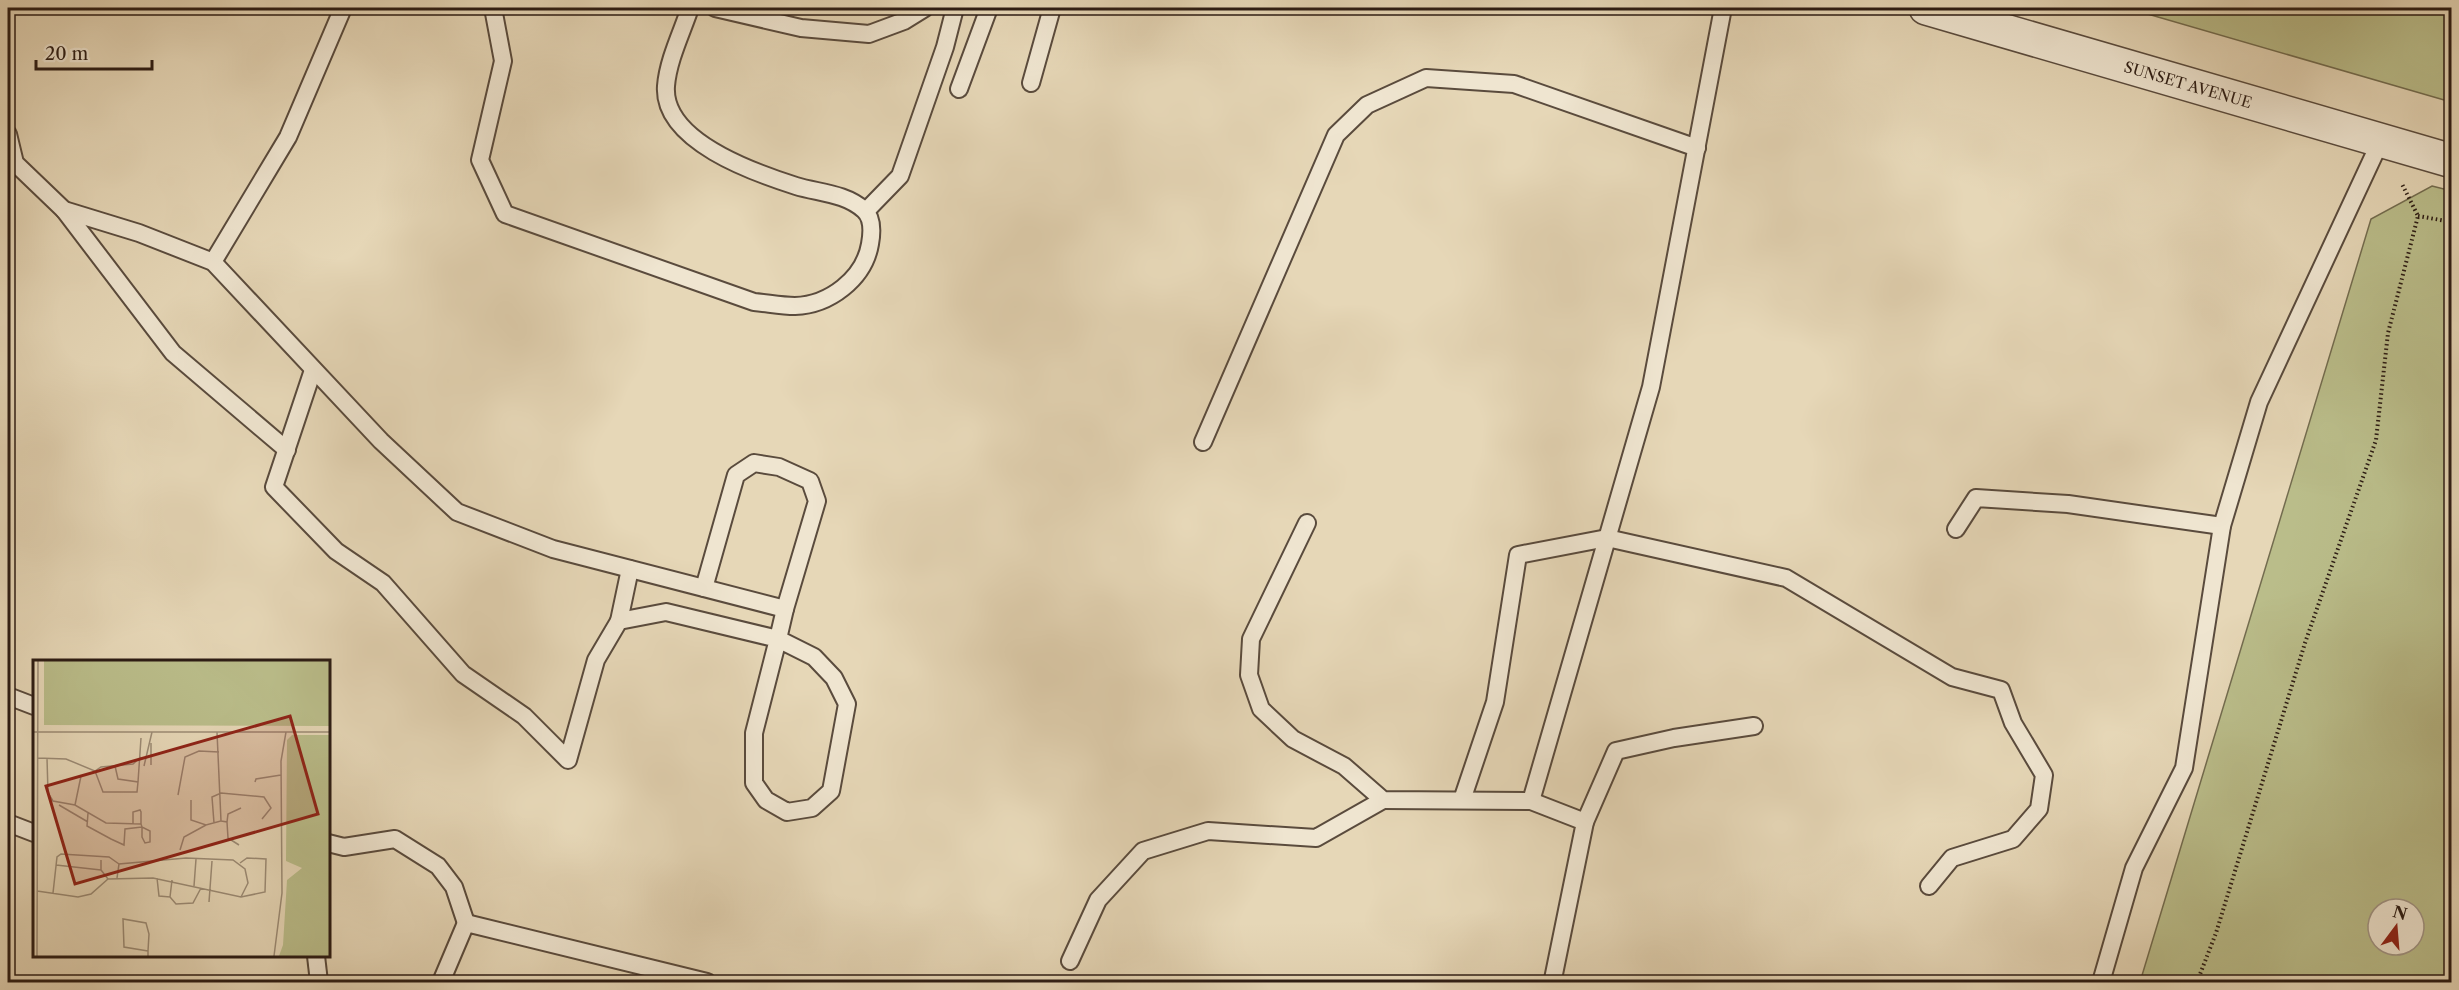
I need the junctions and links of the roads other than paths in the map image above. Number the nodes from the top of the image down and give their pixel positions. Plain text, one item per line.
1 (343, 8) edge
2 (493, 8) edge
3 (690, 8) edge
4 (715, 8) edge
5 (925, 8) edge
6 (955, 8) edge
7 (989, 8) edge
8 (1052, 8) edge
9 (1723, 8) edge
10 (1926, 8) edge
11 (1031, 83) dead end
12 (959, 89) dead end
13 (8, 134) edge
14 (2381, 140) junction
15 (1697, 148) junction
16 (2451, 160) edge
17 (64, 210) junction
18 (866, 211) junction
19 (213, 262) junction
20 (313, 370) junction
21 (1203, 442) dead end
22 (287, 450) junction
23 (1306, 523) dead end
24 (2222, 526) junction
25 (1956, 529) dead end
26 (1608, 538) junction
27 (630, 569) junction
28 (704, 588) junction
29 (785, 609) junction
30 (619, 621) junction
31 (778, 639) junction
32 (8, 696) edge
33 (33, 706) edge
34 (1754, 726) dead end
35 (1383, 800) junction
36 (1462, 800) junction
37 (1531, 801) junction
38 (1585, 822) junction
39 (8, 823) edge
40 (33, 833) edge
41 (330, 844) edge
42 (1929, 886) dead end
43 (466, 923) junction
44 (316, 957) edge
45 (1070, 962) dead end
46 (319, 982) edge
47 (441, 982) edge
48 (707, 982) edge
49 (1555, 982) edge
50 (2101, 982) edge

1 - 19 lane
2 - 18 lane
3 - 18 lane
4 - 5 lane
6 - 18 lane
7 - 12 lane
8 - 11 lane
9 - 15 lane
10 - 14 street, SUNSET AVENUE
13 - 17 lane
14 - 16 street, SUNSET AVENUE
14 - 24 lane
15 - 21 lane
15 - 26 lane
17 - 19 lane
17 - 22 lane
19 - 20 lane
20 - 22 lane
20 - 27 lane
22 - 30 lane
23 - 35 lane
24 - 25 lane
24 - 50 lane
26 - 36 lane
26 - 37 lane
26 - 42 lane
27 - 28 lane
27 - 30 lane
28 - 29 lane
28 - 29 lane
29 - 31 lane
30 - 31 lane
31 - 31 lane
32 - 33 lane
34 - 38 lane
35 - 36 lane
35 - 45 lane
36 - 37 lane
37 - 38 lane
38 - 49 lane
39 - 40 lane
41 - 43 lane
43 - 47 lane
43 - 48 lane
44 - 46 lane

